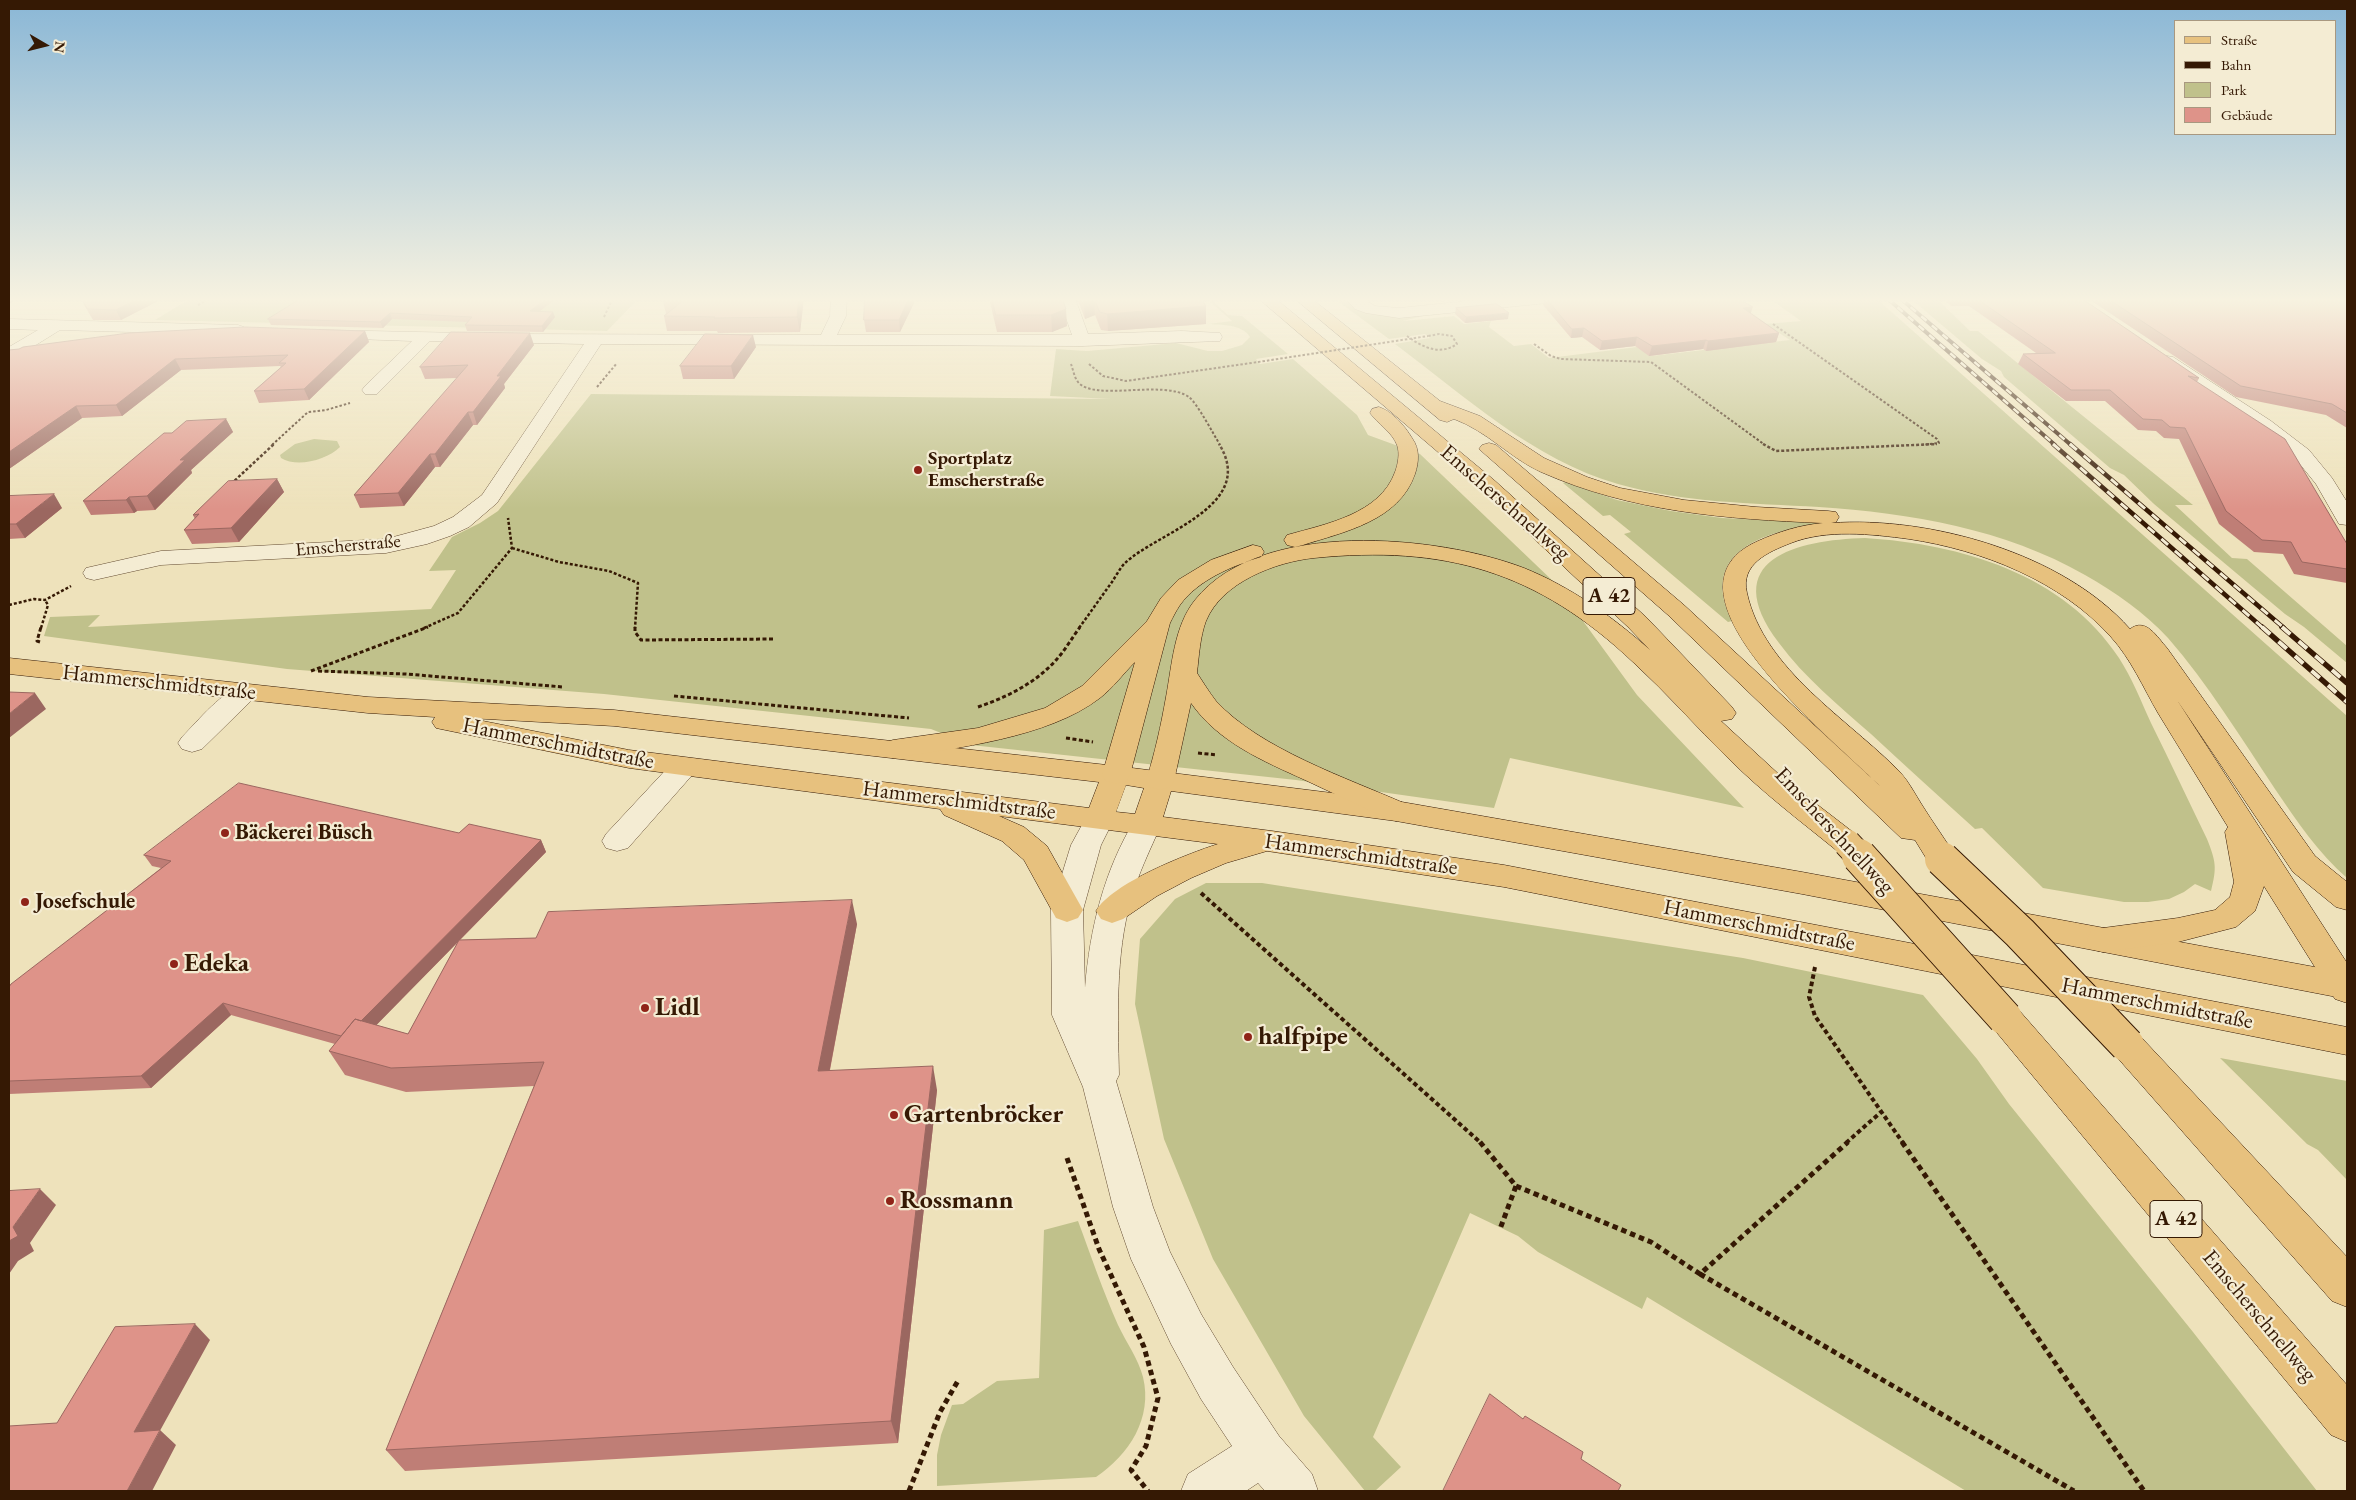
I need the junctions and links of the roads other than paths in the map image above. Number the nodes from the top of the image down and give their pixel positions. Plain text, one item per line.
1 (393, 368) edge
2 (577, 368) edge
3 (1350, 368) edge
4 (1387, 368) edge
5 (2176, 368) edge
6 (1352, 370) junction
7 (370, 390) road end
8 (1433, 405) junction
9 (2347, 520) edge
10 (94, 573) road end
11 (1158, 624) junction
12 (9, 666) edge
13 (1184, 673) junction
14 (246, 693) junction
15 (368, 705) junction
16 (192, 743) dead end
17 (893, 749) junction
18 (684, 767) junction
19 (1116, 775) junction
20 (1160, 781) junction
21 (934, 799) junction
22 (1396, 811) junction
23 (1100, 819) junction
24 (2238, 821) junction
25 (1146, 825) junction
26 (1272, 841) junction
27 (617, 842) dead end
28 (1846, 843) junction
29 (1942, 859) junction
30 (2304, 864) junction
31 (2347, 899) edge
32 (1067, 910) junction
33 (1112, 910) junction
34 (2347, 920) edge
35 (2102, 940) junction
36 (2346, 987) edge
37 (2347, 1041) edge
38 (1101, 1087) junction
39 (2347, 1287) edge
40 (2347, 1420) edge
41 (1264, 1452) junction
42 (1205, 1491) edge
43 (1295, 1491) edge

1 - 7 street
2 - 10 street, Emscherstraße
3 - 6 main road, Emscherschnellweg / A 42
4 - 8 main road, Emscherschnellweg / A 42
5 - 9 street
6 - 11 main road
6 - 28 main road, Emscherschnellweg / A 42
8 - 29 main road, Emscherschnellweg / A 42
8 - 30 main road
11 - 17 main road
11 - 19 main road
12 - 14 main road, Hammerschmidtstraße
13 - 20 main road
13 - 22 main road
13 - 28 main road
14 - 15 main road, Hammerschmidtstraße
14 - 16 street
15 - 17 main road, Hammerschmidtstraße
15 - 18 main road, Hammerschmidtstraße
17 - 19 main road, Hammerschmidtstraße
18 - 21 main road, Hammerschmidtstraße
18 - 27 street
19 - 20 main road, Hammerschmidtstraße
19 - 23 main road
20 - 22 main road, Hammerschmidtstraße
20 - 25 main road
21 - 23 main road, Hammerschmidtstraße
21 - 32 main road
22 - 35 main road, Hammerschmidtstraße
23 - 25 main road, Hammerschmidtstraße
23 - 32 street
24 - 29 main road
24 - 35 main road
24 - 36 main road
25 - 26 main road, Hammerschmidtstraße
25 - 33 street
26 - 33 main road
26 - 37 main road, Hammerschmidtstraße
28 - 40 main road, Emscherschnellweg / A 42, bridge
29 - 39 main road, Emscherschnellweg / A 42, bridge
30 - 31 main road
30 - 34 main road
32 - 38 street
33 - 38 street
35 - 36 main road, Hammerschmidtstraße
38 - 41 street
41 - 42 street
41 - 43 street

